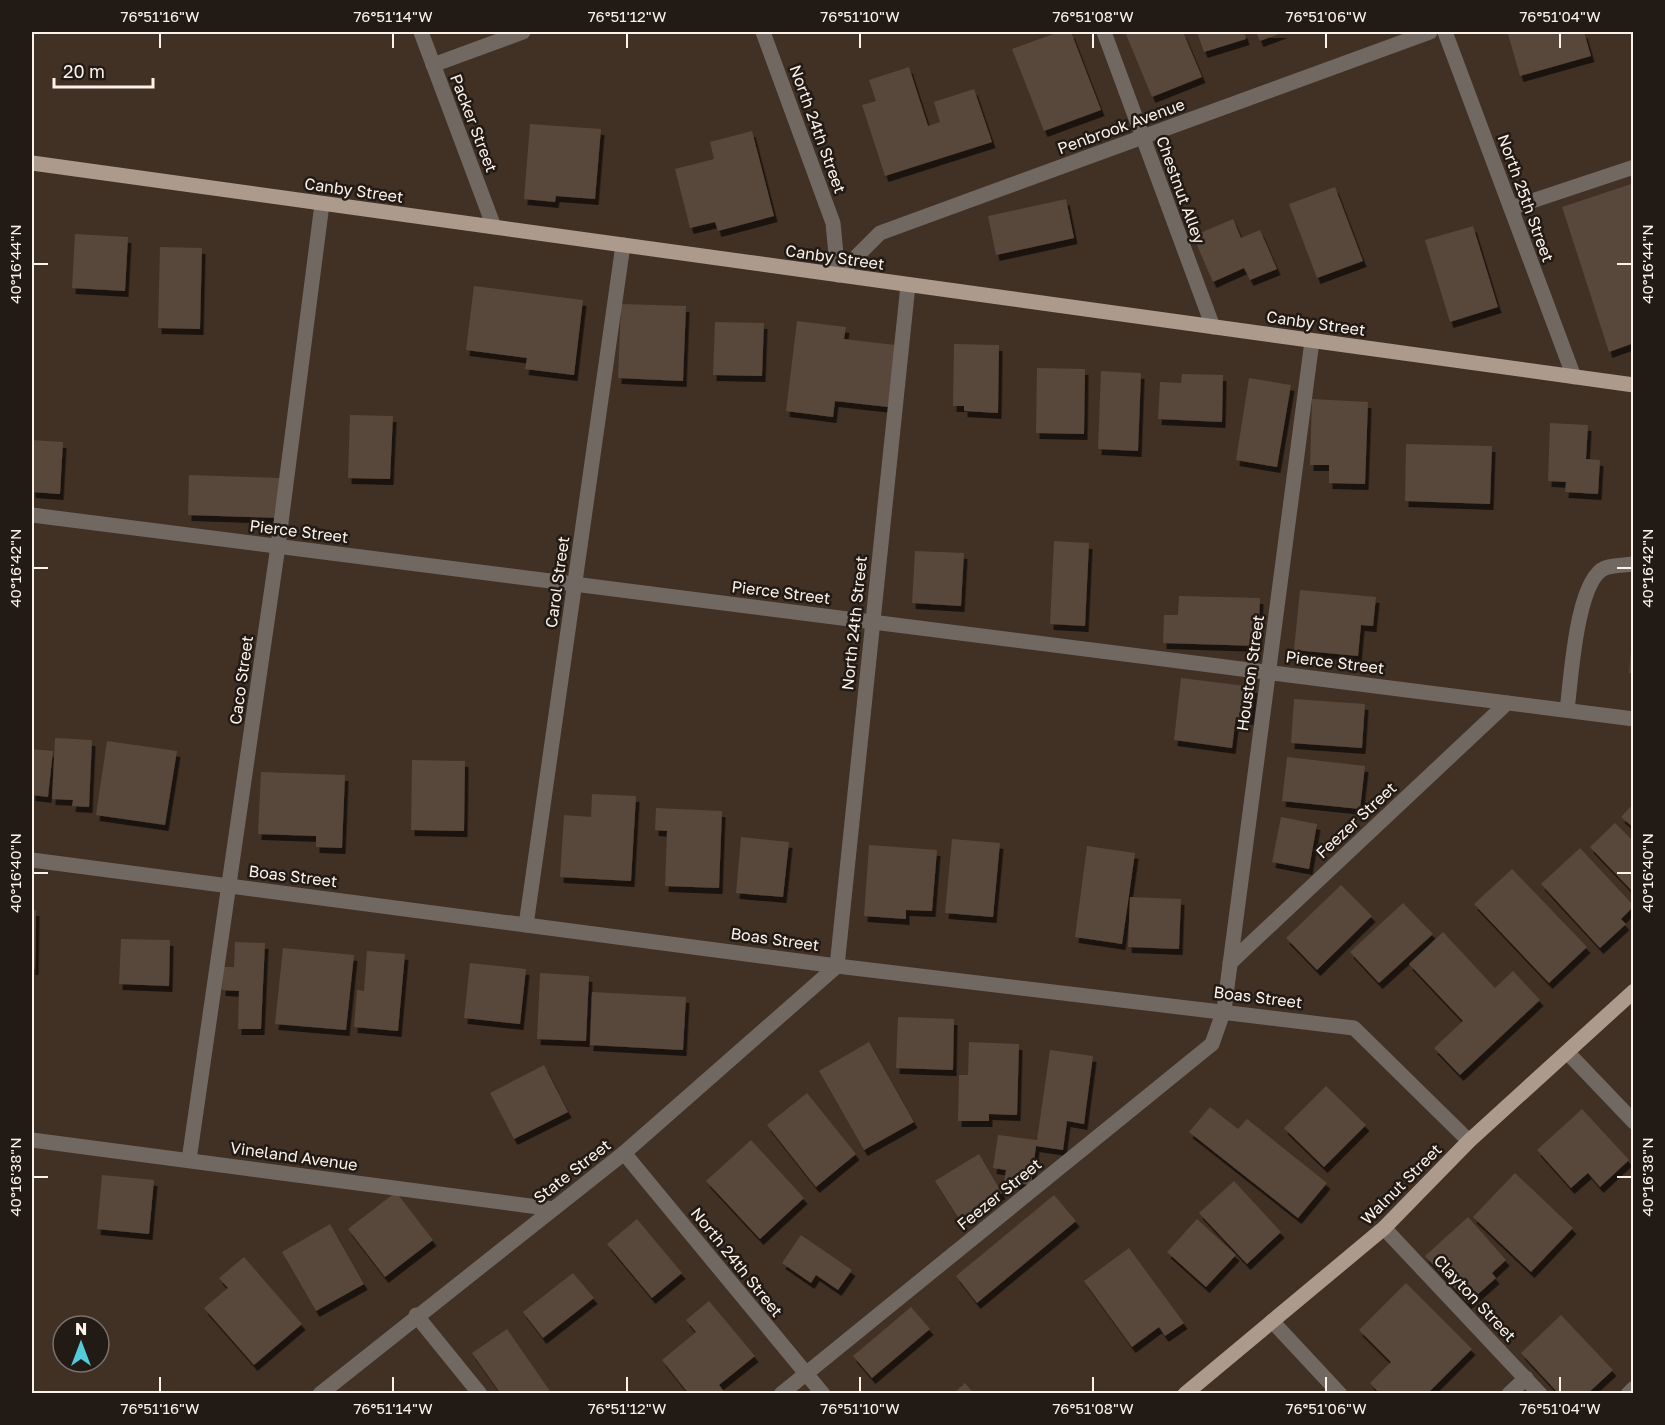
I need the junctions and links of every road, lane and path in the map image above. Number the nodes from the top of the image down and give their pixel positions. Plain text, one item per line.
1 (421, 32) edge
2 (523, 32) edge
3 (763, 32) edge
4 (1104, 32) edge
5 (1430, 32) edge
6 (1445, 32) edge
7 (433, 64) junction
8 (1142, 137) junction
9 (32, 163) edge
10 (1634, 167) edge
11 (322, 204) junction
12 (1511, 208) junction
13 (494, 227) junction
14 (623, 245) junction
15 (838, 275) junction
16 (908, 285) junction
17 (1212, 327) junction
18 (1312, 341) junction
19 (1574, 377) junction
20 (1634, 385) edge
21 (32, 515) edge
22 (278, 546) junction
23 (1634, 564) edge
24 (575, 584) junction
25 (872, 622) junction
26 (1268, 672) junction
27 (1507, 703) junction
28 (1567, 710) junction
29 (1634, 719) edge
30 (32, 860) edge
31 (229, 886) junction
32 (526, 925) junction
33 (1230, 963) junction
34 (837, 966) junction
35 (1634, 991) edge
36 (1224, 1010) junction
37 (1568, 1053) junction
38 (1634, 1122) edge
39 (32, 1140) edge
40 (1469, 1141) junction
41 (624, 1153) junction
42 (189, 1160) junction
43 (552, 1209) junction
44 (1384, 1228) junction
45 (416, 1315) junction
46 (1272, 1322) junction
47 (806, 1374) junction
48 (1526, 1378) junction
49 (1634, 1388) edge
50 (1190, 1392) edge
51 (320, 1394) edge
52 (480, 1394) edge
53 (781, 1394) edge
54 (823, 1394) edge
55 (1340, 1394) edge
56 (1509, 1394) edge
57 (1540, 1394) edge
58 (1628, 1394) edge

1 - 7 street, Packer Street
2 - 7 street
3 - 15 street, North 24th Street
4 - 8 street, Chestnut Alley
5 - 8 street, Penbrook Avenue
6 - 12 street, North 25th Street
7 - 13 street, Packer Street
8 - 15 street, Penbrook Avenue
8 - 17 street, Chestnut Alley
9 - 11 main road, Canby Street
10 - 12 street
11 - 13 main road, Canby Street
11 - 22 street, Caco Street
12 - 19 street, North 25th Street
13 - 14 main road, Canby Street
14 - 15 main road, Canby Street
14 - 24 street, Carol Street
15 - 16 main road, Canby Street
16 - 17 main road, Canby Street
16 - 25 street, North 24th Street
17 - 18 main road, Canby Street
18 - 19 main road, Canby Street
18 - 26 street, Houston Street
19 - 20 main road, Canby Street
21 - 22 street, Pierce Street
22 - 24 street, Pierce Street
22 - 31 street, Caco Street
23 - 28 street
24 - 25 street, Pierce Street
24 - 32 street, Carol Street
25 - 26 street, Pierce Street
25 - 34 street, North 24th Street
26 - 27 street, Pierce Street
26 - 33 street, Houston Street
27 - 28 street, Pierce Street
27 - 33 street, Feezer Street
28 - 29 street, Pierce Street
30 - 31 street, Boas Street
31 - 32 street, Boas Street
31 - 42 street, Caco Street
32 - 34 street, Boas Street
33 - 36 street, Houston Street
34 - 36 street, Boas Street
34 - 41 street, State Street
35 - 37 main road, Walnut Street
36 - 40 street, Boas Street
36 - 47 street, Feezer Street
37 - 38 street
37 - 40 main road, Walnut Street
39 - 42 street, Vineland Avenue
40 - 44 main road, Walnut Street
41 - 43 street, State Street
41 - 47 street, North 24th Street
42 - 43 street, Vineland Avenue
43 - 45 street, State Street
44 - 46 main road, Walnut Street
44 - 48 street, Clayton Street
45 - 51 street, State Street
45 - 52 street
46 - 50 main road, Walnut Street
46 - 55 street
47 - 53 street, Feezer Street
47 - 54 street, North 24th Street
48 - 56 street
48 - 57 street, Clayton Street
49 - 58 street

